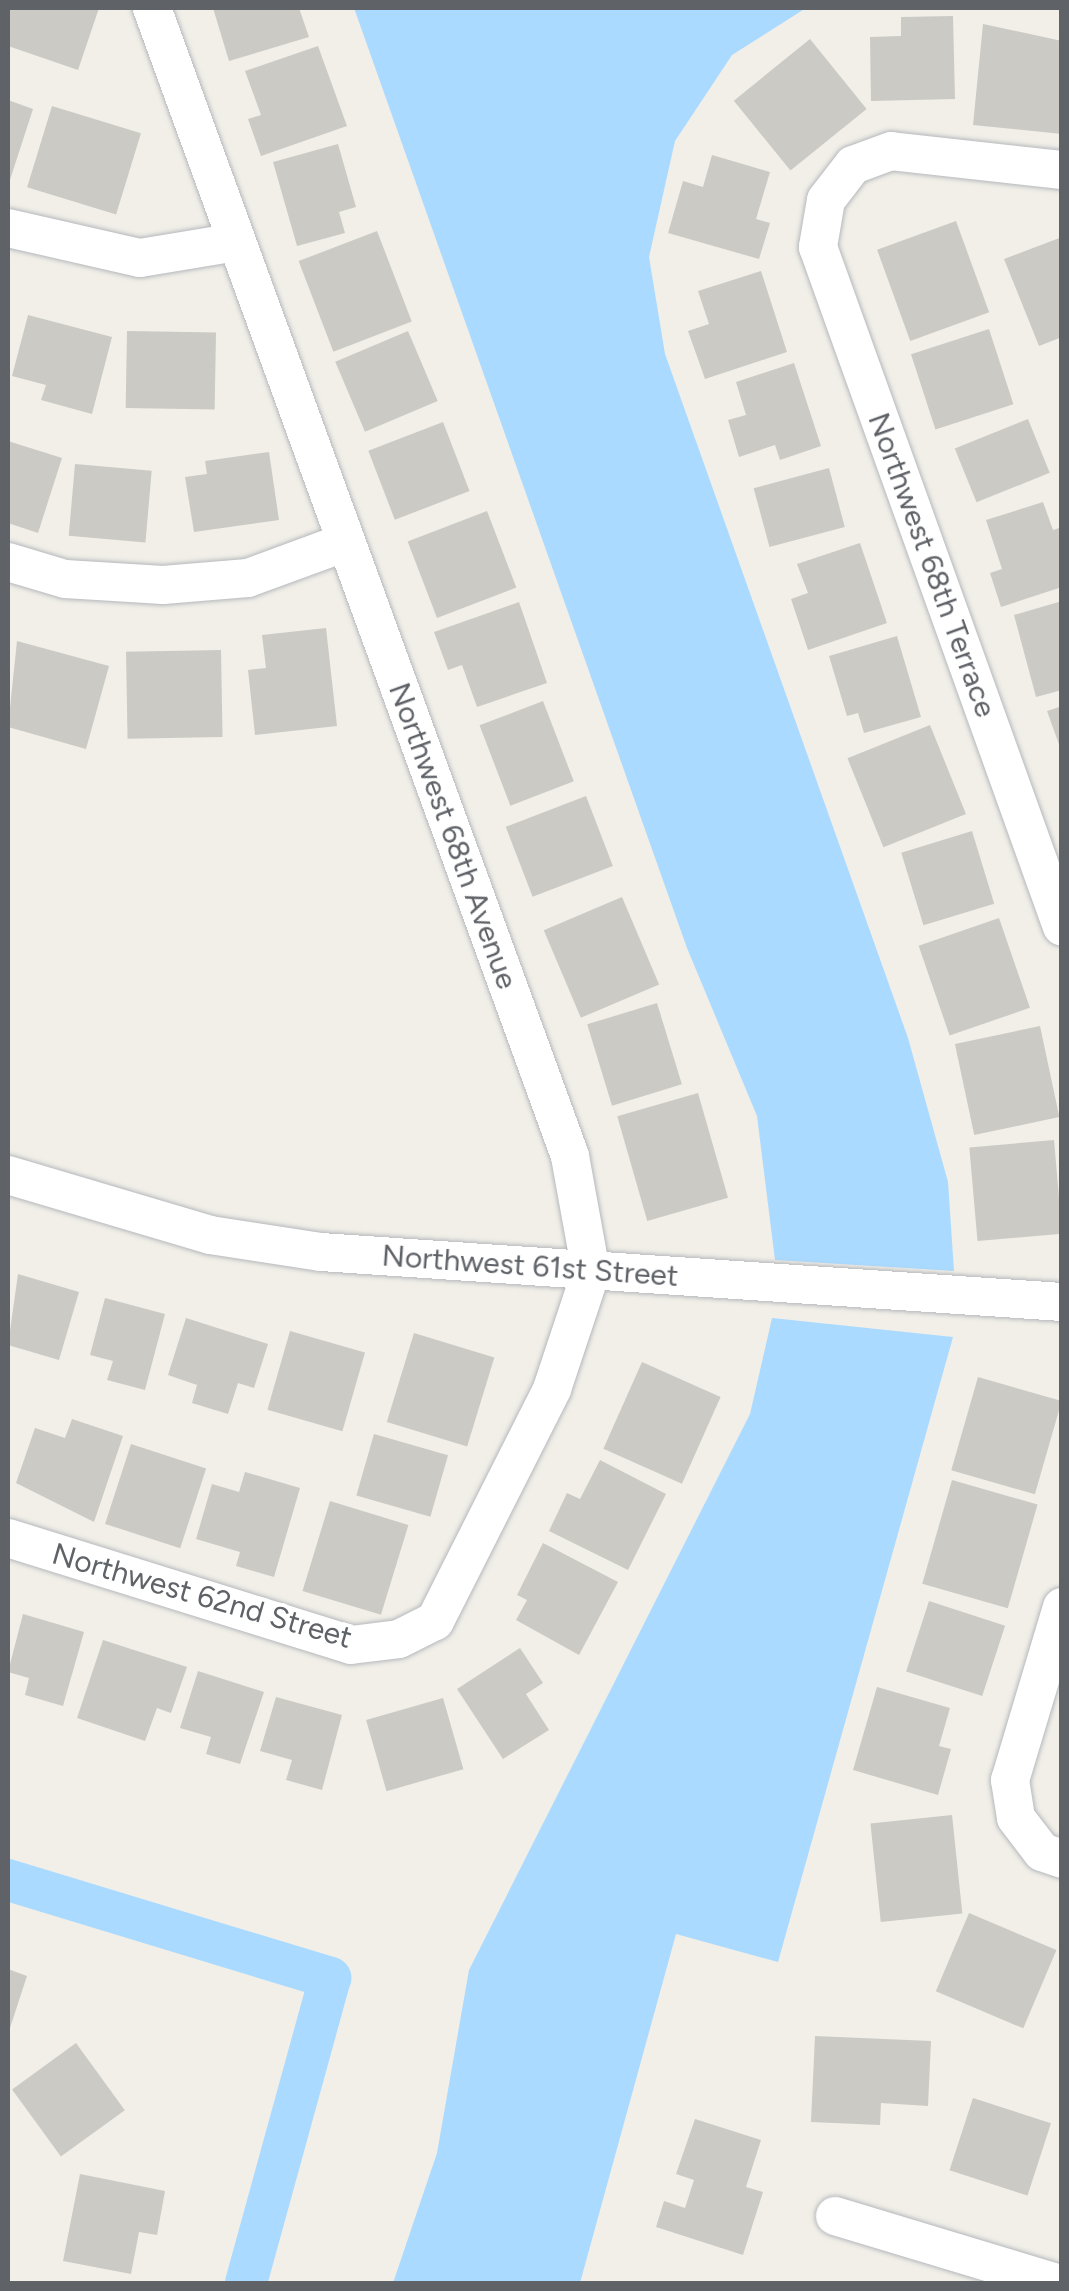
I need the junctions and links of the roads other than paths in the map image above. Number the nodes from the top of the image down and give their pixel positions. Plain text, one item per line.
1 (152, 8) edge
2 (1062, 170) edge
3 (8, 228) edge
4 (231, 243) junction
5 (346, 542) junction
6 (8, 562) edge
7 (1062, 927) edge
8 (8, 1175) edge
9 (591, 1272) junction
10 (1062, 1302) edge
11 (8, 1538) edge
12 (1062, 1607) edge
13 (399, 1640) joint
14 (1062, 1859) edge
15 (835, 2216) dead end
16 (1060, 2284) edge

1 - 4 street, Northwest 68th Avenue
2 - 7 street, Northwest 68th Terrace
3 - 4 street
4 - 5 street, Northwest 68th Avenue
5 - 6 street
5 - 9 street, Northwest 68th Avenue
8 - 9 street, Northwest 61st Street
9 - 10 street, Northwest 61st Street
9 - 13 street, Northwest 68th Avenue
11 - 13 street, Northwest 62nd Street
12 - 14 street
15 - 16 street

